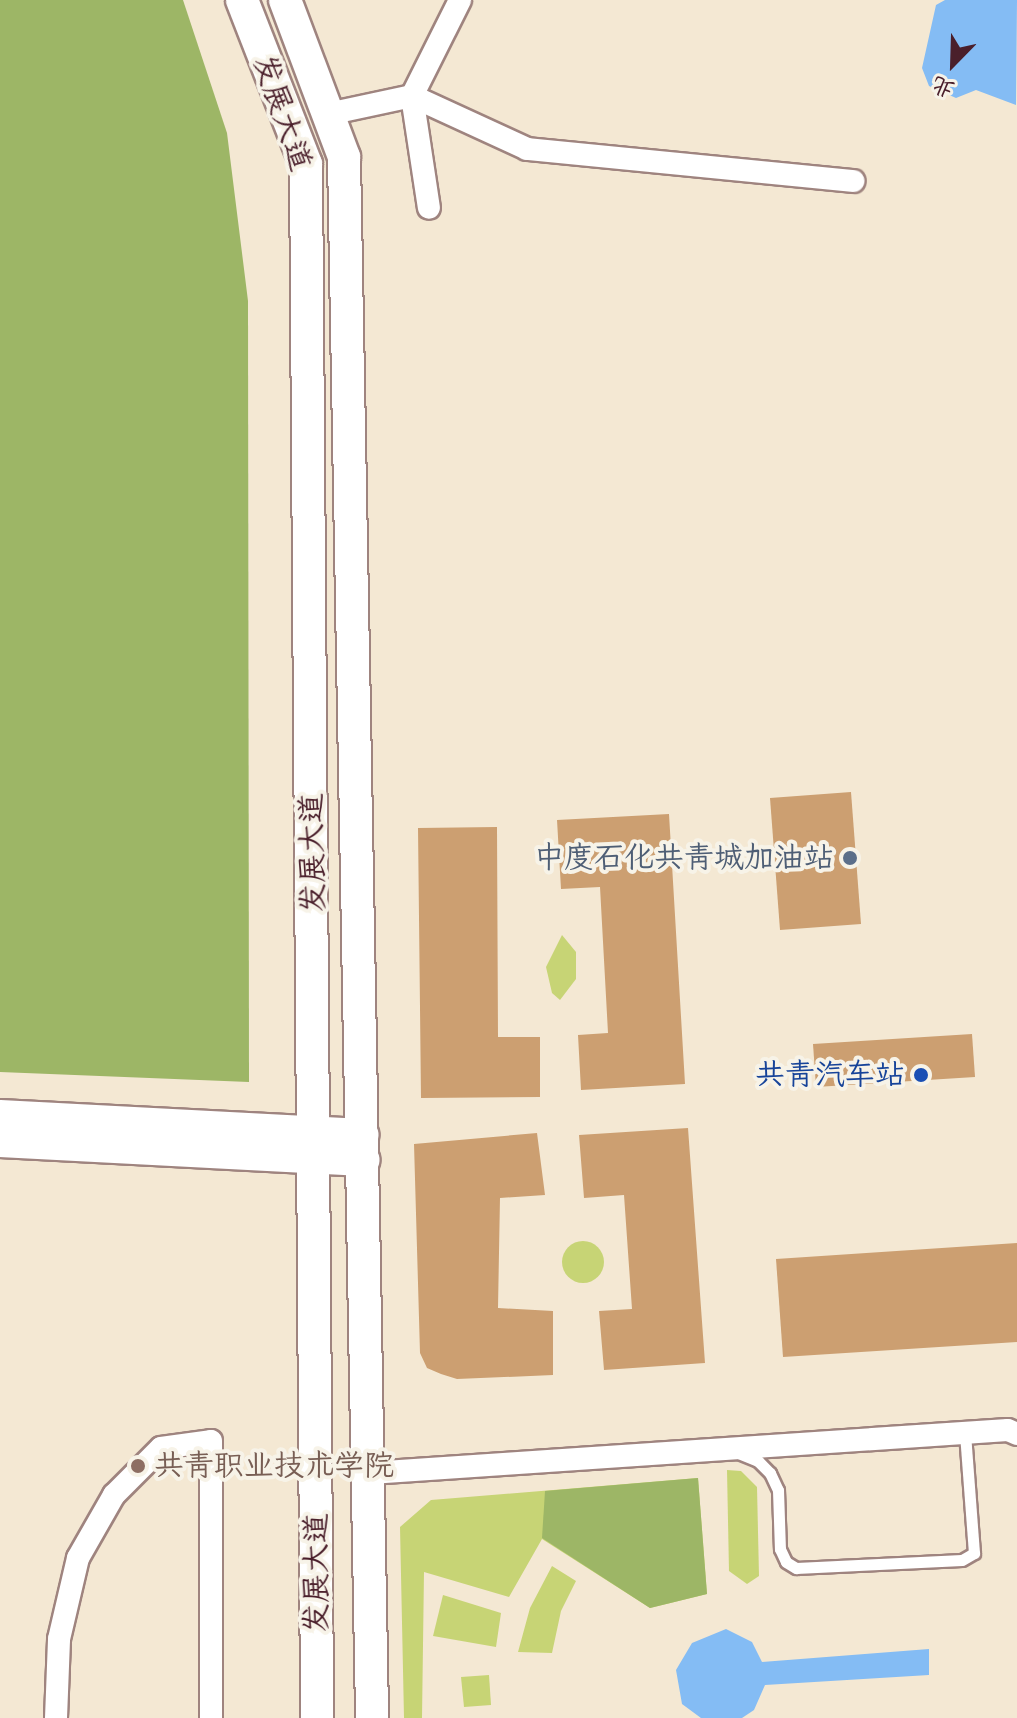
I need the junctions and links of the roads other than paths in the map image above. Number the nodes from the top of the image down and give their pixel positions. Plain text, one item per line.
1 (242, 0) edge
2 (285, 0) edge
3 (460, 0) edge
4 (412, 96) junction
5 (328, 114) junction
6 (853, 181) dead end
7 (429, 208) dead end
8 (0, 1116) edge
9 (0, 1141) edge
10 (316, 1145) junction
11 (364, 1148) junction
12 (965, 1433) junction
13 (1017, 1434) edge
14 (727, 1449) junction
15 (370, 1473) junction
16 (56, 1718) edge
17 (211, 1718) edge
18 (317, 1718) edge
19 (372, 1718) edge

1 - 10 main road, 发展大道
2 - 5 main road, 发展大道
3 - 4 street
4 - 5 street
4 - 6 street
4 - 7 street
5 - 11 main road, 发展大道
8 - 10 main road
9 - 10 main road
10 - 11 main road
10 - 18 main road, 发展大道
11 - 15 main road, 发展大道
12 - 13 street
12 - 14 street
12 - 14 lane
14 - 15 street
15 - 19 main road, 发展大道
16 - 17 street

